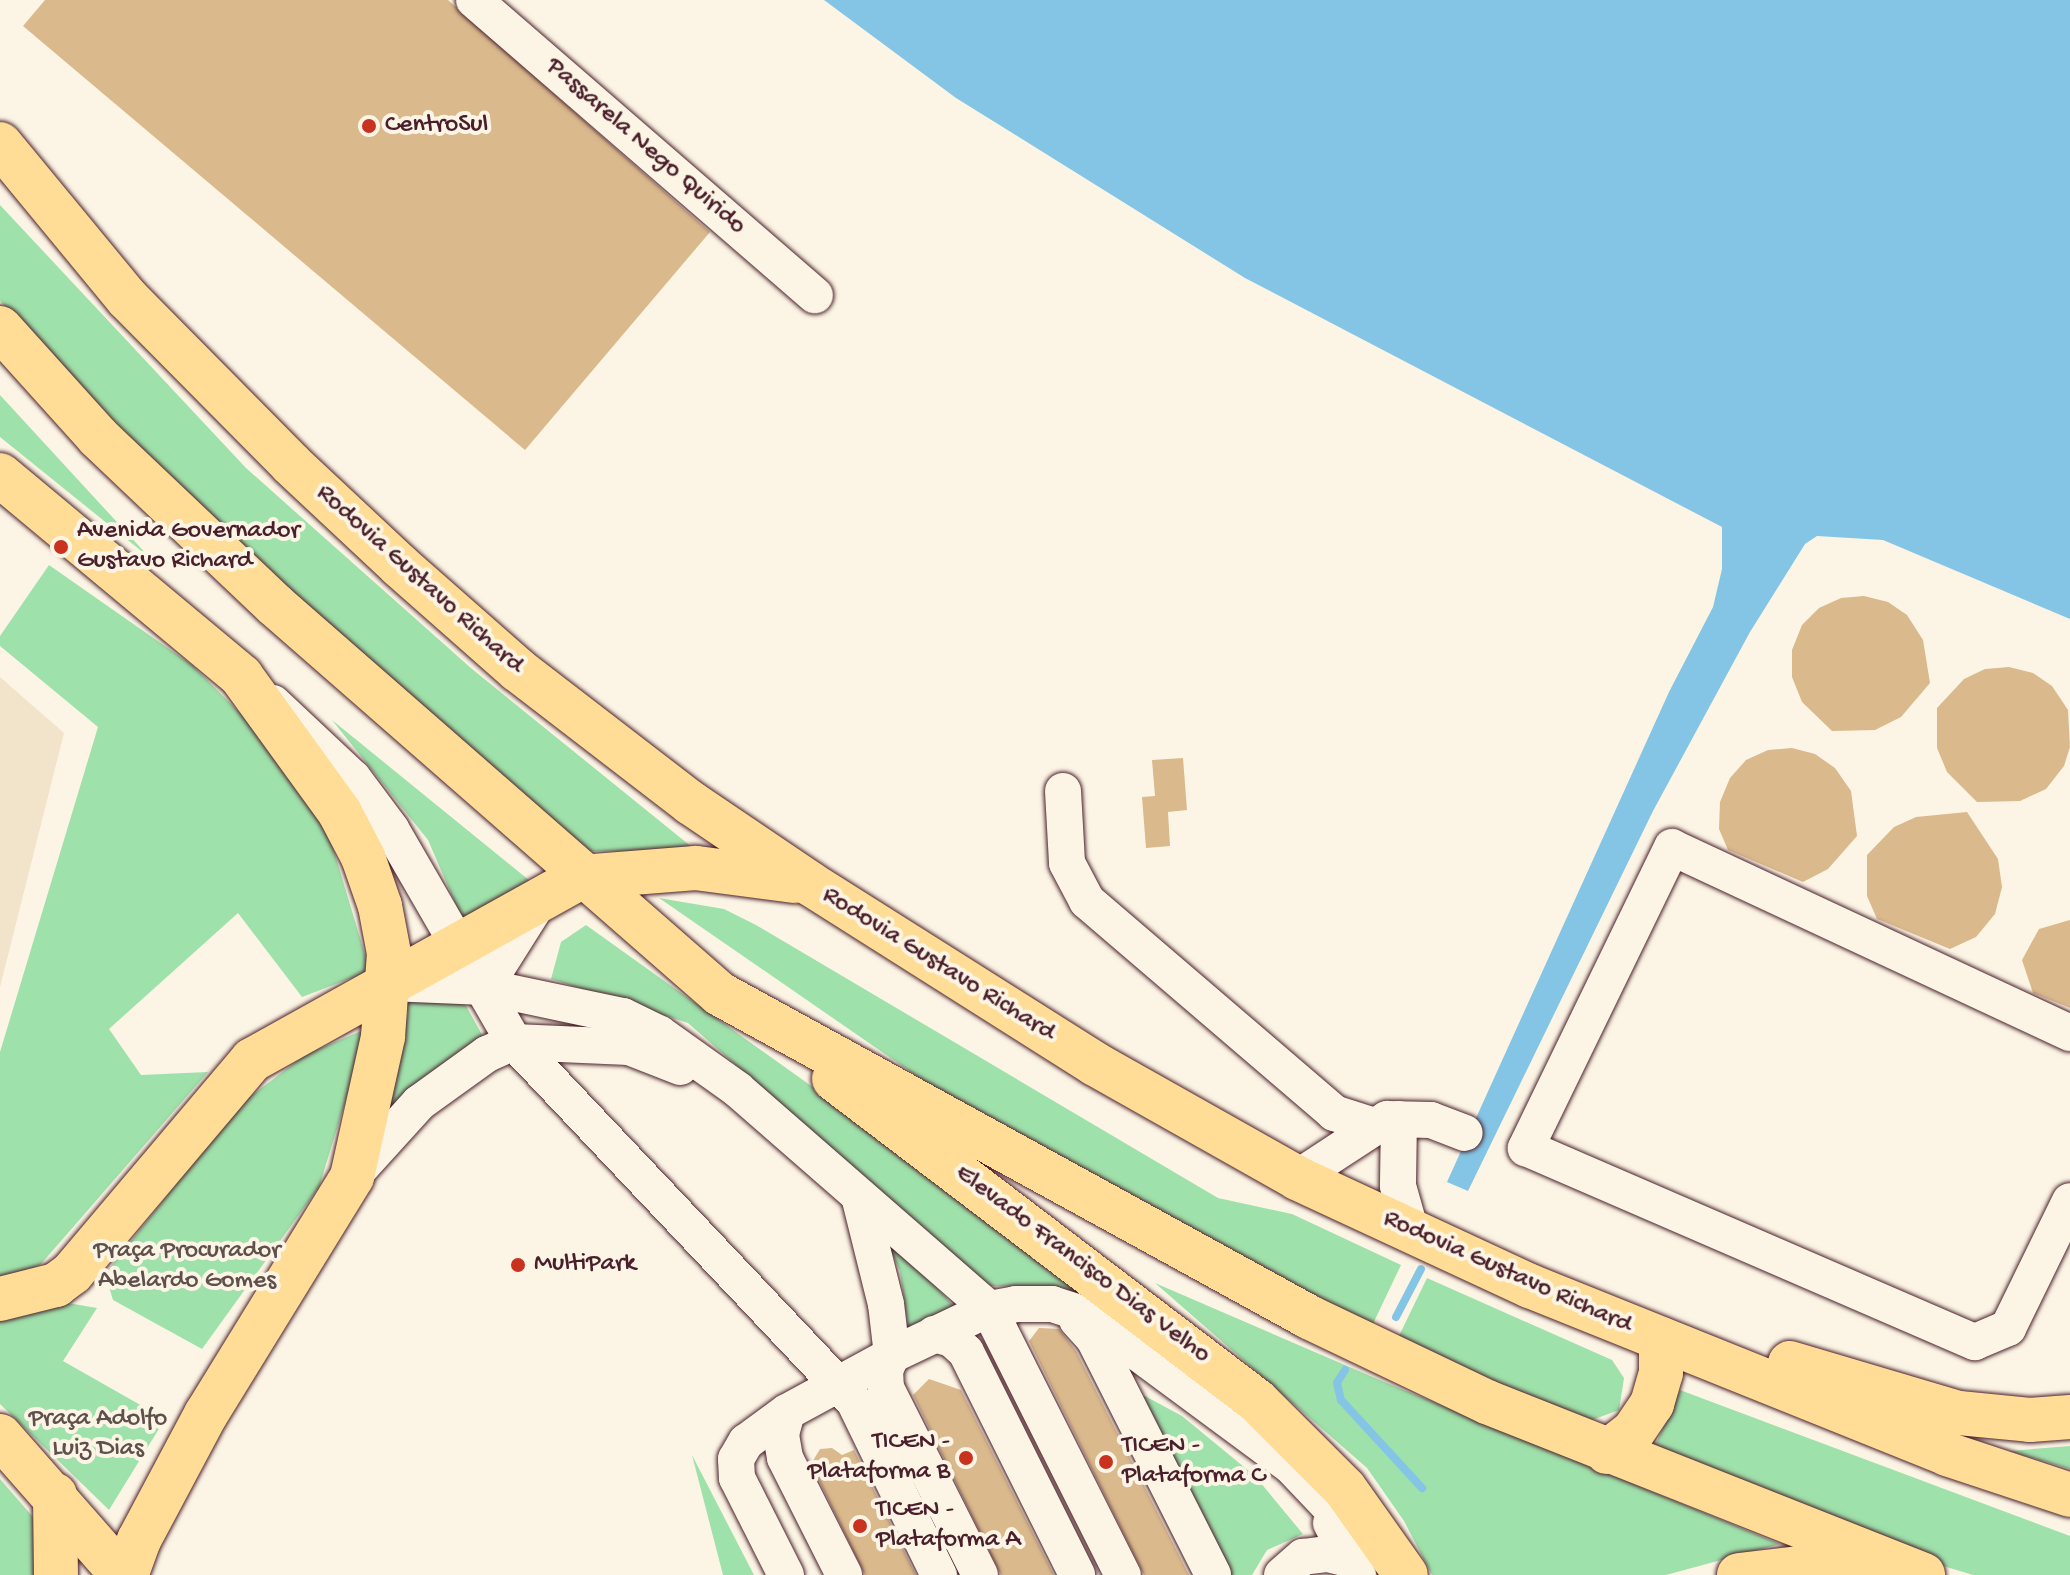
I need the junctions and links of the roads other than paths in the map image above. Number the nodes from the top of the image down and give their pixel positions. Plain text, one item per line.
1 (474, 0) edge
2 (0, 144) edge
3 (815, 295) dead end
4 (0, 328) edge
5 (0, 475) edge
6 (241, 676) junction
7 (1063, 791) dead end
8 (581, 877) junction
9 (809, 883) junction
10 (541, 898) junction
11 (459, 943) junction
12 (389, 983) junction
13 (485, 987) junction
14 (720, 994) junction
15 (2070, 1033) edge
16 (514, 1042) junction
17 (549, 1059) junction
18 (737, 1089) junction
19 (1386, 1123) junction
20 (1465, 1133) dead end
21 (352, 1177) junction
22 (1297, 1178) junction
23 (859, 1196) junction
24 (2070, 1201) edge
25 (1411, 1232) junction
26 (1530, 1286) junction
27 (0, 1299) edge
28 (1052, 1304) junction
29 (1003, 1315) junction
30 (934, 1334) junction
31 (1661, 1339) junction
32 (812, 1354) junction
33 (892, 1355) junction
34 (824, 1398) junction
35 (2070, 1417) edge
36 (0, 1436) edge
37 (1607, 1452) junction
38 (1291, 1466) junction
39 (55, 1495) junction
40 (2070, 1495) edge
41 (1355, 1568) edge
42 (56, 1575) edge
43 (124, 1575) edge
44 (786, 1575) edge
45 (844, 1575) edge
46 (939, 1575) edge
47 (980, 1575) edge
48 (1077, 1575) edge
49 (1123, 1575) edge
50 (1213, 1575) edge
51 (1282, 1575) edge
52 (1392, 1575) edge
53 (1406, 1575) edge
54 (1739, 1575) edge
55 (1852, 1575) edge
56 (1923, 1575) edge

1 - 3 street, Passarela Nego Quirido
2 - 9 main road, Rodovia Gustavo Richard
4 - 8 main road
5 - 6 main road
6 - 11 street
6 - 12 main road
7 - 19 street
8 - 9 main road
8 - 10 main road
8 - 14 main road
9 - 22 main road, Rodovia Gustavo Richard
10 - 11 main road
10 - 13 street
11 - 12 main road
11 - 13 street
12 - 13 street
12 - 21 main road
12 - 27 main road
13 - 16 street
13 - 18 street
14 - 37 main road
14 - 53 main road, Elevado Francisco Dias Velho
15 - 24 street
16 - 17 street
16 - 21 street
17 - 18 street
17 - 32 street
18 - 23 street
19 - 20 street
19 - 22 street
19 - 25 street
21 - 43 main road
22 - 25 main road, Rodovia Gustavo Richard
23 - 29 street
23 - 33 street
25 - 26 main road, Rodovia Gustavo Richard
26 - 31 main road, Rodovia Gustavo Richard
26 - 35 main road
28 - 29 street
28 - 38 street
28 - 50 street
29 - 30 street
29 - 49 street
30 - 33 street
30 - 48 street
31 - 37 main road
31 - 40 main road, Rodovia Gustavo Richard
32 - 33 street
32 - 34 street
33 - 34 street
33 - 47 street
34 - 44 street
34 - 45 street
34 - 46 street
36 - 39 main road
37 - 56 main road
38 - 41 street
38 - 52 street
39 - 42 main road
39 - 43 main road
41 - 51 street
54 - 55 main road

